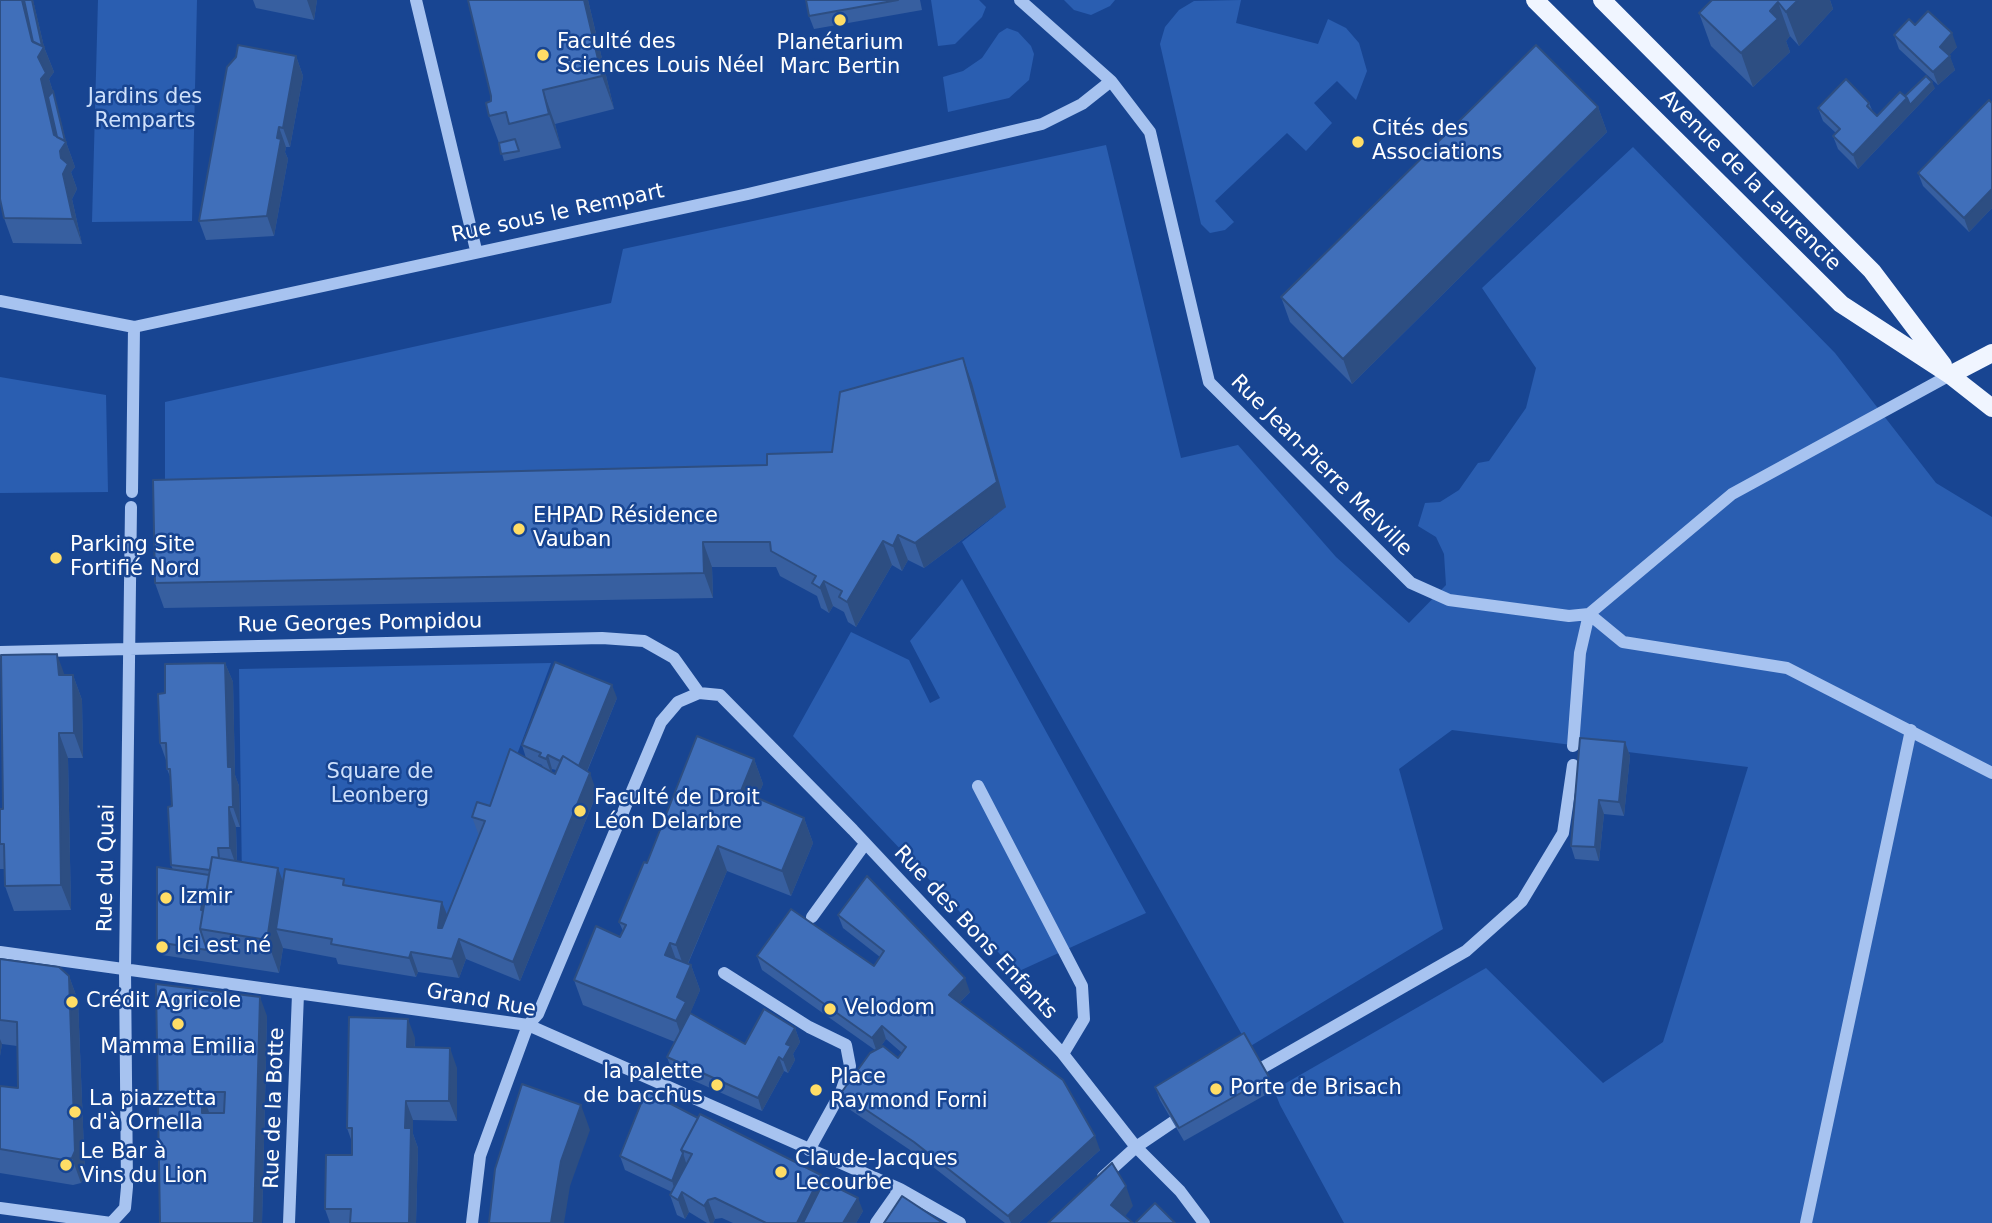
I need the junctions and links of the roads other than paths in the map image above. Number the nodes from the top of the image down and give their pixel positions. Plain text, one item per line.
1 (416, 0) edge
2 (1020, 0) edge
3 (1535, 0) edge
4 (1602, 0) edge
5 (1111, 81) junction
6 (476, 250) junction
7 (0, 300) edge
8 (134, 327) junction
9 (1992, 353) edge
10 (1950, 375) junction
11 (1992, 408) edge
12 (132, 492) dead end
13 (131, 507) dead end
14 (1589, 614) junction
15 (131, 649) junction
16 (0, 652) edge
17 (699, 693) junction
18 (1911, 730) junction
19 (1573, 746) dead end
20 (1573, 765) dead end
21 (1992, 773) edge
22 (978, 786) dead end
23 (865, 844) junction
24 (813, 916) dead end
25 (0, 952) edge
26 (125, 970) junction
27 (724, 973) dead end
28 (298, 994) junction
29 (528, 1025) junction
30 (1063, 1054) junction
31 (1260, 1069) edge
32 (1173, 1122) edge
33 (1136, 1147) junction
34 (809, 1150) junction
35 (1095, 1185) edge
36 (900, 1189) junction
37 (0, 1208) edge
38 (111, 1223) edge
39 (289, 1223) edge
40 (471, 1223) edge
41 (876, 1223) edge
42 (960, 1223) edge
43 (1204, 1223) edge
44 (1806, 1223) edge

1 - 6 street
2 - 5 street, Rue Jean-Pierre Melville
3 - 10 main road, Avenue de la Laurencie
4 - 10 main road, Avenue de la Laurencie
5 - 6 street, Rue sous le Rempart
5 - 14 street, Rue Jean-Pierre Melville
6 - 8 street, Rue sous le Rempart
7 - 8 street, Rue sous le Rempart
8 - 12 street
9 - 10 main road
10 - 11 main road, Avenue de la Laurencie
10 - 14 street
13 - 15 street, Rue du Quai
14 - 18 street
14 - 19 street
15 - 16 street, Rue Georges Pompidou
15 - 17 street, Rue Georges Pompidou
15 - 26 street, Rue du Quai
17 - 23 street, Rue des Bons Enfants
17 - 29 street
18 - 21 street
18 - 44 street
20 - 31 street
22 - 30 street
23 - 24 street
23 - 30 street, Rue des Bons Enfants
25 - 26 street, Grand Rue
26 - 28 street, Grand Rue
26 - 38 street, Rue du Quai
27 - 34 street
28 - 29 street, Grand Rue
28 - 39 street, Rue de la Botte
29 - 34 street, Grand Rue
29 - 40 street
30 - 33 street, Rue des Bons Enfants
32 - 33 street
33 - 35 street
33 - 43 street, Rue des Bons Enfants
34 - 36 street, Grand Rue
36 - 41 street
36 - 42 street, Grand Rue
37 - 38 street

